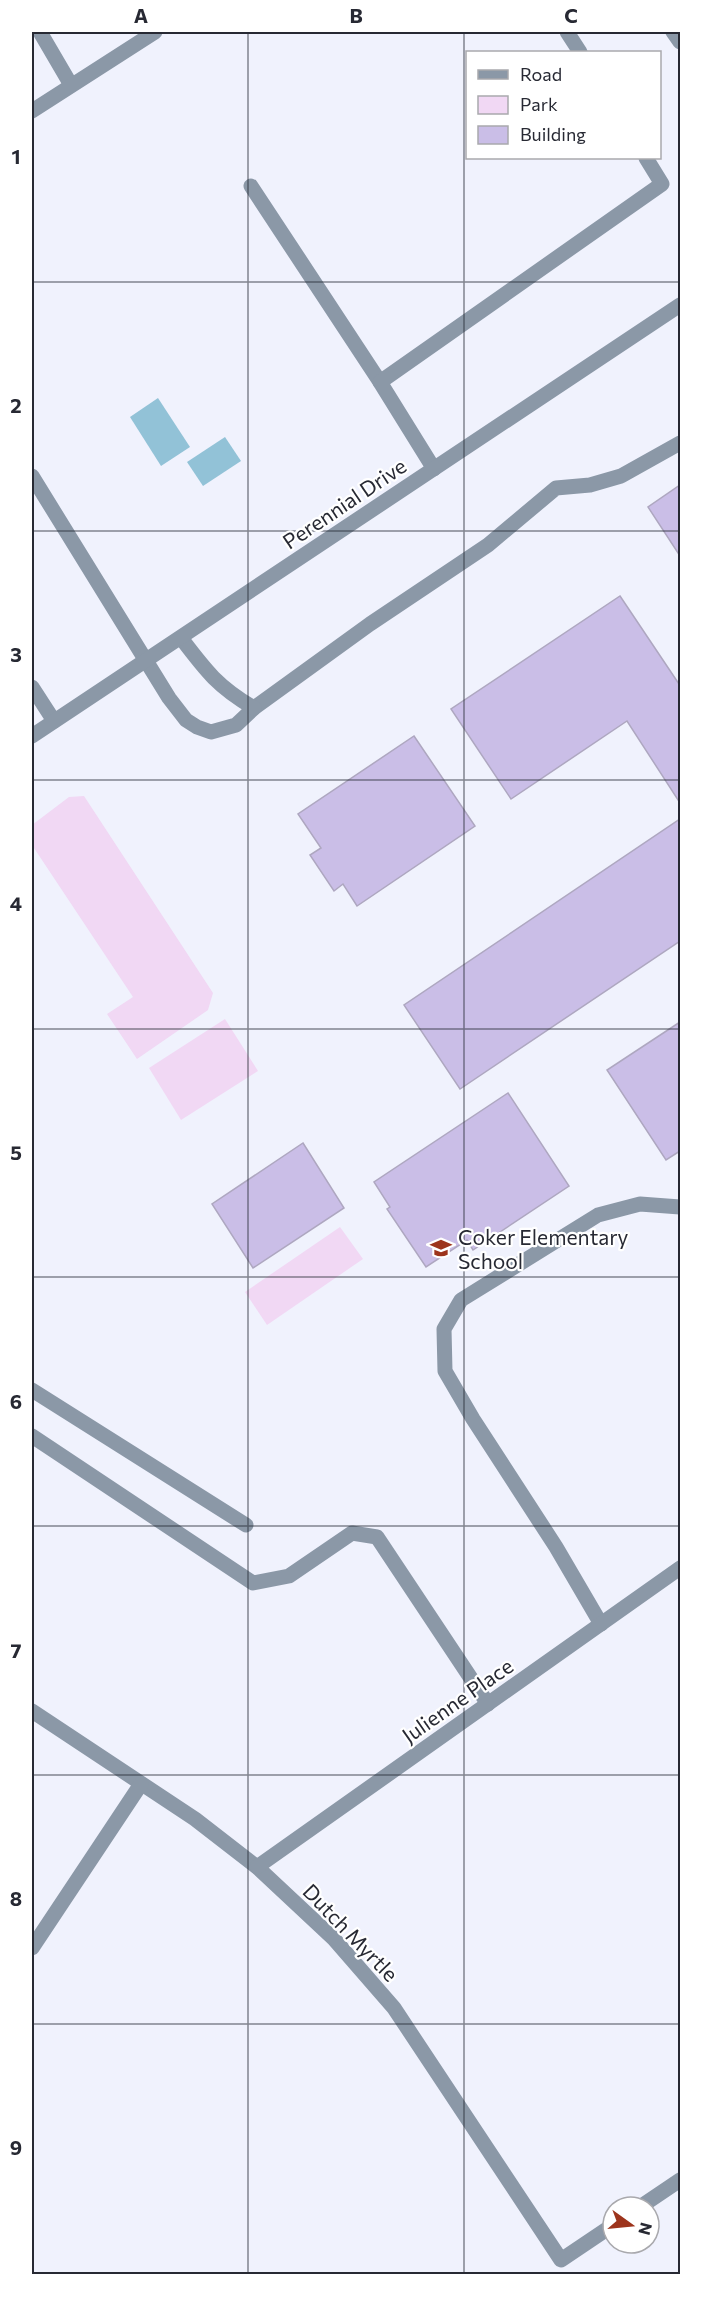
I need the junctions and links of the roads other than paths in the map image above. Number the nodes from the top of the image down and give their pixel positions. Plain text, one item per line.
1 (40, 32) edge
2 (155, 32) edge
3 (567, 32) edge
4 (673, 32) edge
5 (681, 42) edge
6 (579, 51) edge
7 (71, 85) junction
8 (32, 111) edge
9 (647, 159) edge
10 (251, 186) dead end
11 (681, 305) edge
12 (380, 382) junction
13 (681, 443) edge
14 (434, 469) junction
15 (32, 476) edge
16 (181, 638) junction
17 (146, 660) junction
18 (32, 687) edge
19 (254, 708) junction
20 (54, 721) junction
21 (32, 736) edge
22 (681, 1208) edge
23 (32, 1389) edge
24 (32, 1436) edge
25 (246, 1525) dead end
26 (681, 1568) edge
27 (602, 1624) junction
28 (488, 1704) junction
29 (32, 1711) edge
30 (141, 1784) junction
31 (257, 1867) junction
32 (32, 1948) edge
33 (681, 2180) edge
34 (658, 2195) edge
35 (601, 2233) edge

1 - 7 street
2 - 7 street
3 - 6 street
4 - 5 street
7 - 8 street
9 - 12 street
10 - 12 street
11 - 14 street, Perennial Drive
12 - 14 street
13 - 19 street
14 - 16 street, Perennial Drive
15 - 17 street
16 - 17 street, Perennial Drive
16 - 19 street
17 - 19 street
17 - 20 street, Perennial Drive
18 - 20 street
20 - 21 street, Perennial Drive
22 - 27 street
23 - 25 street
24 - 28 street
26 - 27 street, Julienne Place
27 - 28 street, Julienne Place
28 - 31 street, Julienne Place
29 - 30 street, Dutch Myrtle
30 - 31 street, Dutch Myrtle
30 - 32 street
31 - 35 street, Dutch Myrtle
33 - 34 street

